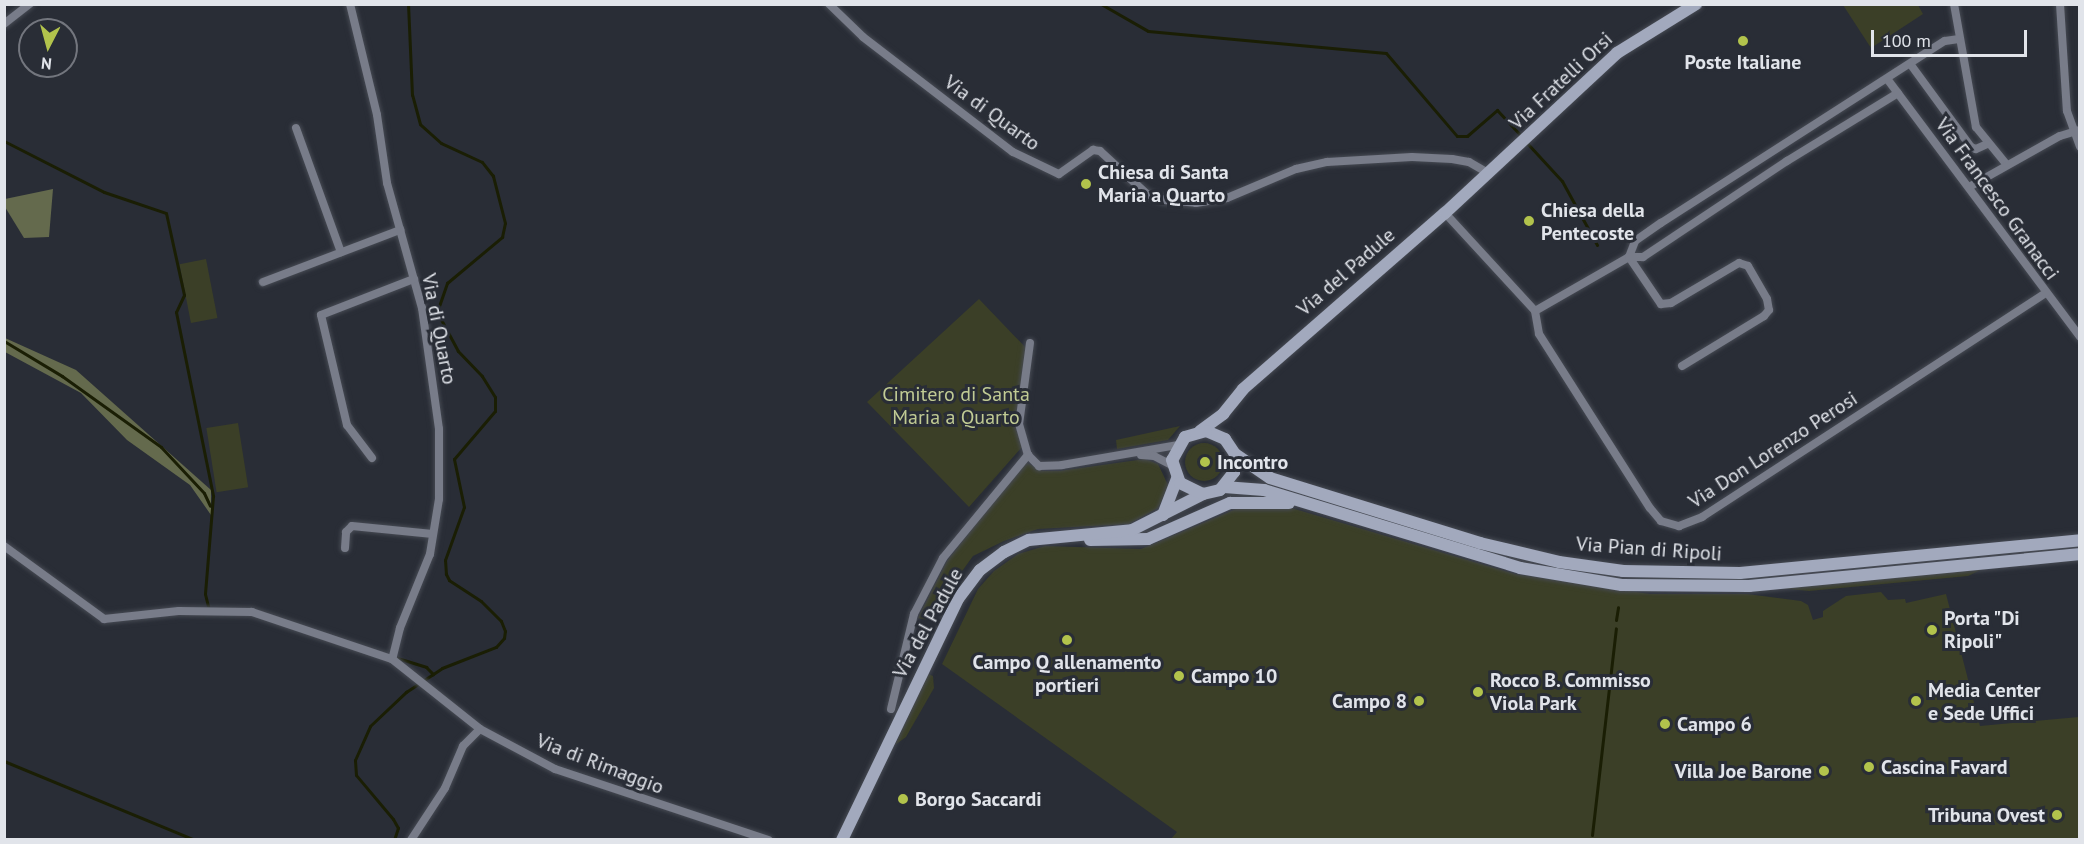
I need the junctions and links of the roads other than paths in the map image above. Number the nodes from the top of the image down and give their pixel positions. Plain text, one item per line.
1 (30, 4) edge
2 (350, 4) edge
3 (829, 4) edge
4 (1696, 4) edge
5 (1954, 4) edge
6 (2060, 4) edge
7 (4, 24) edge
8 (1959, 39) junction
9 (1911, 65) junction
10 (1888, 80) junction
11 (1898, 93) junction
12 (296, 128) dead end
13 (2076, 131) edge
14 (1987, 144) junction
15 (2079, 147) edge
16 (1780, 150) junction
17 (1787, 161) junction
18 (2007, 165) junction
19 (1488, 173) junction
20 (1969, 187) junction
21 (1444, 213) junction
22 (400, 230) junction
23 (341, 252) junction
24 (1629, 257) junction
25 (414, 279) junction
26 (263, 282) dead end
27 (2046, 293) junction
28 (1535, 311) junction
29 (2079, 337) edge
30 (1030, 343) dead end
31 (1682, 366) dead end
32 (1232, 403) junction
33 (1200, 431) junction
34 (1225, 439) junction
35 (1178, 445) junction
36 (1028, 453) junction
37 (1235, 454) junction
38 (1123, 456) junction
39 (372, 458) dead end
40 (1172, 465) junction
41 (1177, 479) junction
42 (1224, 487) junction
43 (1203, 494) junction
44 (1308, 505) junction
45 (1163, 516) junction
46 (433, 534) junction
47 (1074, 536) junction
48 (2079, 540) edge
49 (4, 546) edge
50 (345, 548) dead end
51 (2079, 554) edge
52 (392, 659) junction
53 (891, 709) dead end
54 (480, 729) junction
55 (411, 840) edge
56 (769, 840) edge
57 (842, 840) edge

1 - 7 street
2 - 22 street, Via di Quarto
3 - 19 street, Via di Quarto
4 - 19 main road, Via Fratelli Orsi
5 - 8 street
6 - 13 street
8 - 9 street
8 - 14 street
9 - 10 street
9 - 14 street
10 - 11 street, Via Francesco Granacci
10 - 16 street
11 - 17 street
11 - 20 street, Via Francesco Granacci
12 - 23 street
13 - 15 street
13 - 18 street
14 - 18 street
16 - 17 street
16 - 24 street
17 - 24 street
18 - 20 street
19 - 21 main road, Via del Padule
20 - 27 street, Via Francesco Granacci
21 - 28 street
21 - 32 main road, Via del Padule
22 - 23 street
22 - 25 street, Via di Quarto
23 - 26 street
24 - 28 street
24 - 31 street
25 - 39 street
25 - 46 street, Via di Quarto
27 - 28 street, Via Don Lorenzo Perosi
27 - 29 street, Via Francesco Granacci
30 - 36 street
32 - 33 main road, Via del Padule
32 - 34 main road
33 - 34 main road
33 - 35 main road, Via del Padule
34 - 37 main road
35 - 38 street, Via del Padule
35 - 40 main road
36 - 38 street, Via del Padule
36 - 53 street, Via del Padule
37 - 42 main road
37 - 48 main road, Via Pian di Ripoli
38 - 40 street, Via del Padule
40 - 41 main road
41 - 43 main road
41 - 45 main road
42 - 43 main road, Via del Padule
42 - 44 main road, Via Pian di Ripoli
43 - 45 main road, Via del Padule
44 - 47 main road, Via Pian di Ripoli
44 - 51 main road, Via Pian di Ripoli
45 - 47 main road, Via del Padule
46 - 50 street
46 - 52 street, Via di Quarto
47 - 57 main road, Via del Padule
49 - 52 street, Via di Rimaggio
52 - 54 street, Via di Rimaggio
54 - 55 street
54 - 56 street, Via di Rimaggio

